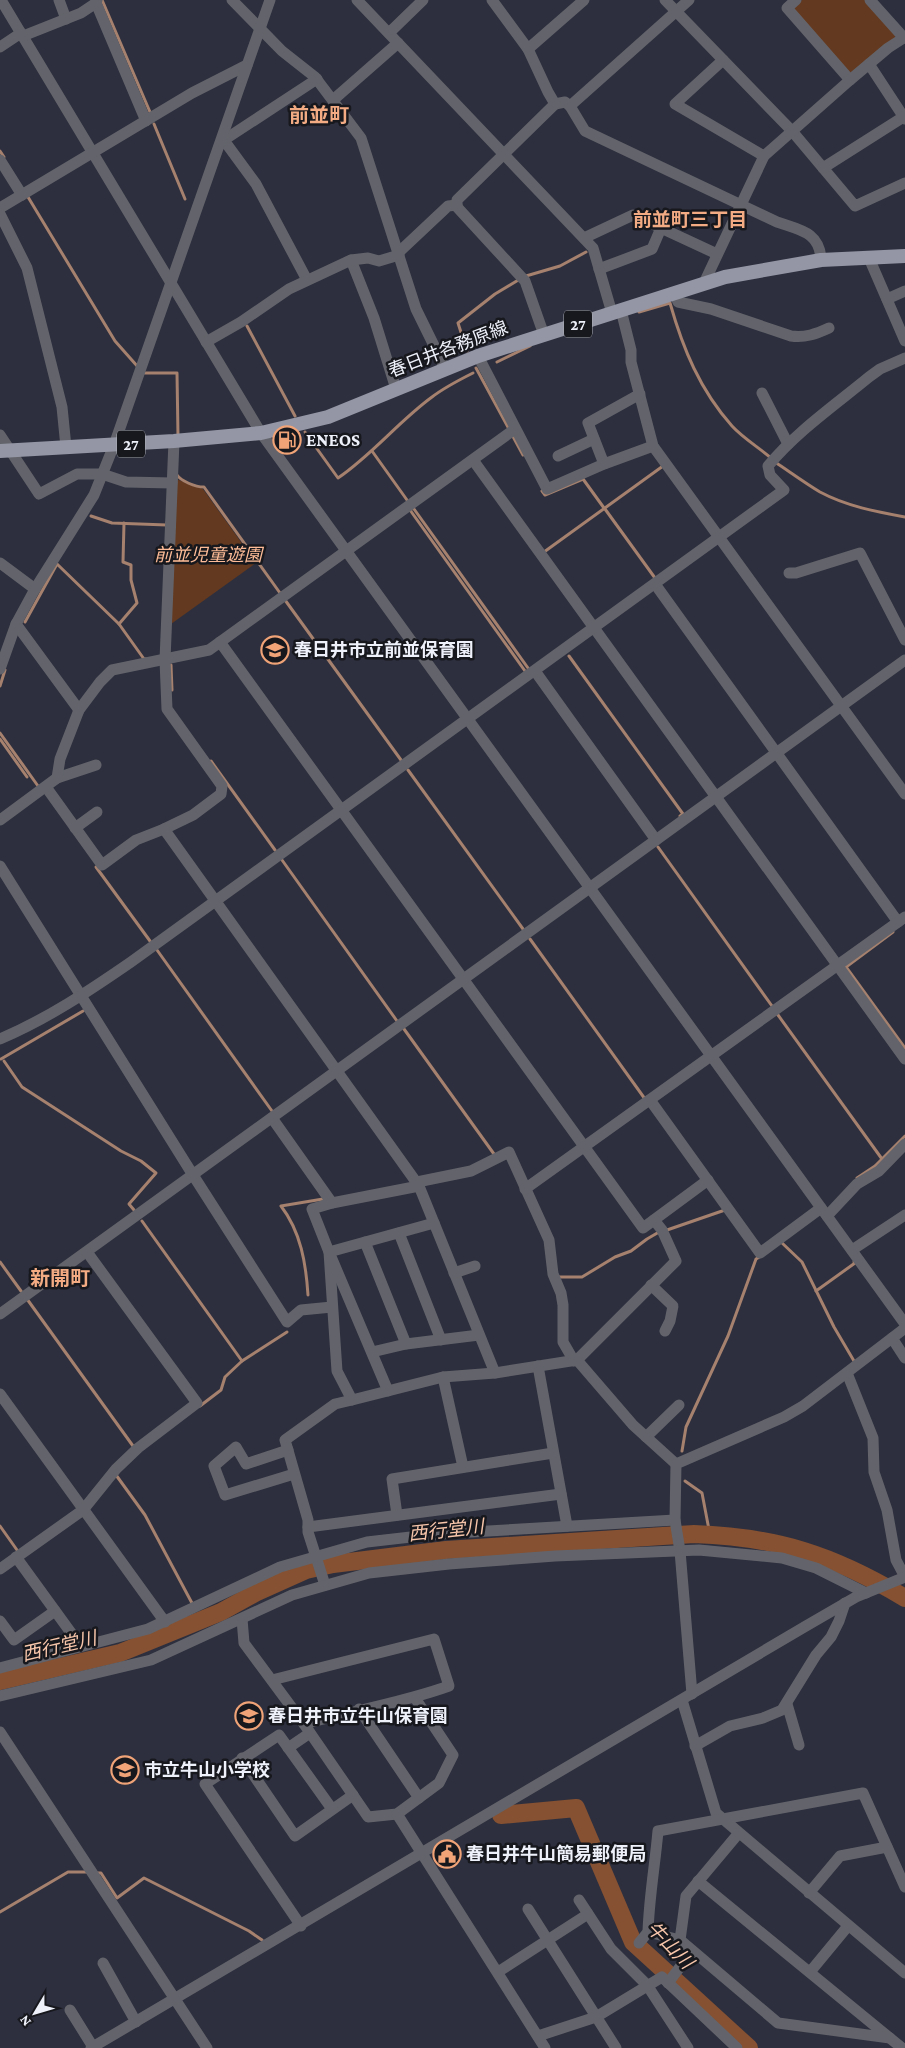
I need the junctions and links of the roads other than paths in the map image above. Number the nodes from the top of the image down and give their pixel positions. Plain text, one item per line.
1 (1, 0) edge
2 (59, 0) edge
3 (232, 0) edge
4 (270, 0) edge
5 (357, 0) edge
6 (423, 0) edge
7 (492, 0) edge
8 (665, 0) edge
9 (689, 0) edge
10 (796, 0) edge
11 (870, 0) edge
12 (96, 2) edge
13 (579, 2) edge
14 (676, 11) junction
15 (66, 19) junction
16 (260, 30) junction
17 (388, 33) junction
18 (22, 34) junction
19 (904, 38) edge
20 (398, 43) junction
21 (0, 47) edge
22 (528, 49) junction
23 (723, 60) junction
24 (869, 64) junction
25 (247, 65) junction
26 (317, 79) junction
27 (850, 80) junction
28 (333, 100) junction
29 (556, 104) junction
30 (570, 106) junction
31 (905, 118) edge
32 (146, 121) junction
33 (792, 131) junction
34 (223, 140) junction
35 (93, 154) junction
36 (504, 154) junction
37 (764, 156) junction
38 (0, 160) edge
39 (823, 168) junction
40 (905, 183) edge
41 (22, 195) junction
42 (457, 204) junction
43 (741, 205) junction
44 (0, 208) edge
45 (0, 214) edge
46 (661, 228) junction
47 (584, 238) junction
48 (399, 254) junction
49 (717, 254) junction
50 (905, 256) edge
51 (869, 258) junction
52 (351, 260) junction
53 (821, 260) junction
54 (599, 269) junction
55 (307, 280) junction
56 (172, 283) junction
57 (704, 283) junction
58 (905, 291) edge
59 (675, 294) junction
60 (887, 299) junction
61 (616, 311) junction
62 (829, 328) dead end
63 (544, 335) junction
64 (905, 341) edge
65 (206, 342) junction
66 (478, 356) junction
67 (905, 358) edge
68 (445, 368) junction
69 (396, 389) junction
70 (762, 393) dead end
71 (640, 394) junction
72 (515, 429) junction
73 (261, 433) junction
74 (0, 434) edge
75 (594, 439) junction
76 (174, 441) junction
77 (788, 444) junction
78 (114, 445) junction
79 (653, 446) junction
80 (66, 447) junction
81 (6, 451) edge
82 (558, 456) dead end
83 (473, 460) junction
84 (604, 464) junction
85 (102, 474) junction
86 (172, 483) junction
87 (719, 536) junction
88 (346, 551) junction
89 (0, 563) edge
90 (789, 573) dead end
91 (655, 584) junction
92 (36, 589) junction
93 (16, 624) junction
94 (594, 628) junction
95 (6, 635) edge
96 (905, 640) edge
97 (220, 642) junction
98 (165, 660) junction
99 (905, 660) edge
100 (0, 669) edge
101 (535, 671) junction
102 (842, 706) junction
103 (79, 710) junction
104 (468, 719) junction
105 (777, 753) junction
106 (96, 764) dead end
107 (58, 778) junction
108 (46, 787) junction
109 (905, 794) edge
110 (717, 797) junction
111 (342, 810) junction
112 (97, 812) dead end
113 (0, 820) edge
114 (75, 828) junction
115 (164, 829) junction
116 (656, 840) junction
117 (0, 866) edge
118 (590, 888) junction
119 (216, 902) junction
120 (902, 919) edge
121 (838, 965) junction
122 (463, 980) junction
123 (81, 996) junction
124 (0, 1039) edge
125 (711, 1056) junction
126 (905, 1059) edge
127 (337, 1070) junction
128 (650, 1100) junction
129 (272, 1118) junction
130 (905, 1144) edge
131 (584, 1147) junction
132 (193, 1175) junction
133 (708, 1180) junction
134 (418, 1184) junction
135 (526, 1189) junction
136 (332, 1203) junction
137 (824, 1212) junction
138 (905, 1215) edge
139 (654, 1220) junction
140 (434, 1223) junction
141 (399, 1233) junction
142 (365, 1242) junction
143 (852, 1250) junction
144 (87, 1252) junction
145 (329, 1252) junction
146 (475, 1266) dead end
147 (454, 1273) junction
148 (651, 1285) junction
149 (332, 1307) junction
150 (0, 1314) edge
151 (905, 1326) edge
152 (665, 1330) dead end
153 (480, 1335) junction
154 (892, 1338) junction
155 (441, 1340) junction
156 (406, 1344) junction
157 (372, 1352) junction
158 (905, 1358) edge
159 (575, 1360) junction
160 (538, 1366) junction
161 (495, 1373) junction
162 (847, 1373) junction
163 (443, 1378) junction
164 (388, 1391) junction
165 (0, 1394) edge
166 (352, 1400) junction
167 (679, 1404) dead end
168 (646, 1437) junction
169 (288, 1450) junction
170 (553, 1453) junction
171 (676, 1464) junction
172 (462, 1468) junction
173 (294, 1474) junction
174 (561, 1494) junction
175 (83, 1510) junction
176 (397, 1515) junction
177 (676, 1521) junction
178 (567, 1526) junction
179 (308, 1527) junction
180 (680, 1549) junction
181 (316, 1557) junction
182 (16, 1558) junction
183 (0, 1568) edge
184 (904, 1578) edge
185 (324, 1583) junction
186 (870, 1591) junction
187 (845, 1604) junction
188 (55, 1611) junction
189 (242, 1619) junction
190 (0, 1621) edge
191 (165, 1622) junction
192 (77, 1641) dead end
193 (0, 1668) edge
194 (272, 1680) junction
195 (692, 1694) junction
196 (0, 1696) edge
197 (415, 1698) junction
198 (682, 1700) junction
199 (787, 1704) junction
200 (359, 1709) junction
201 (307, 1728) junction
202 (0, 1732) edge
203 (799, 1744) dead end
204 (695, 1746) junction
205 (288, 1748) junction
206 (242, 1758) junction
207 (353, 1795) junction
208 (419, 1798) junction
209 (332, 1810) junction
210 (397, 1814) junction
211 (721, 1820) junction
212 (738, 1834) junction
213 (887, 1848) junction
214 (422, 1853) junction
215 (698, 1881) junction
216 (905, 1887) edge
217 (809, 1894) junction
218 (578, 1900) dead end
219 (528, 1909) dead end
220 (588, 1914) junction
221 (301, 1926) junction
222 (848, 1926) junction
223 (648, 1932) junction
224 (548, 1940) junction
225 (680, 1940) junction
226 (639, 1943) dead end
227 (692, 1951) junction
228 (103, 1963) dead end
229 (498, 1972) junction
230 (810, 1972) junction
231 (905, 1973) edge
232 (668, 1983) junction
233 (647, 1985) junction
234 (175, 1998) junction
235 (70, 2010) dead end
236 (596, 2017) junction
237 (136, 2022) junction
238 (538, 2036) junction
239 (890, 2038) junction
240 (92, 2047) edge
241 (207, 2048) edge
242 (545, 2048) edge
243 (616, 2048) edge
244 (688, 2048) edge
245 (737, 2048) edge
246 (902, 2048) edge

1 - 18 street
2 - 15 street
3 - 16 street
4 - 16 street
5 - 17 street
6 - 17 street
7 - 22 street
8 - 14 street
9 - 14 street
10 - 27 street
11 - 19 street
12 - 15 street
12 - 32 street
13 - 22 street
14 - 23 street
14 - 30 street
15 - 18 street
16 - 25 street
16 - 26 street
17 - 20 street
18 - 21 street
18 - 35 street
19 - 24 street
20 - 28 street
20 - 36 street
22 - 29 street
23 - 33 street
23 - 37 street
24 - 27 street
24 - 31 street
25 - 32 street
25 - 34 street
26 - 28 street
26 - 34 street
27 - 33 street
28 - 48 street
29 - 30 street
29 - 36 street
30 - 43 street
31 - 39 street
32 - 35 street
33 - 37 street
33 - 39 street
34 - 55 street
34 - 56 street
35 - 41 street
35 - 56 street
36 - 42 street
36 - 47 street
37 - 43 street
38 - 41 street
39 - 40 street
41 - 44 street
42 - 48 street
42 - 63 street
43 - 49 street
43 - 53 street
45 - 80 street
46 - 47 street
46 - 49 street
46 - 54 street
47 - 54 street
48 - 52 street
48 - 68 street
49 - 57 street
50 - 51 main road, 春日井各務原線 / 27
51 - 53 main road, 春日井各務原線 / 27
51 - 60 street
52 - 55 street
52 - 69 street
53 - 57 main road, 春日井各務原線 / 27
54 - 61 street
55 - 65 street
56 - 65 street
56 - 78 street
57 - 59 main road, 春日井各務原線 / 27
58 - 60 street
59 - 61 main road, 春日井各務原線 / 27
59 - 62 street
60 - 64 street
61 - 63 main road, 春日井各務原線 / 27
61 - 71 street
63 - 66 main road, 春日井各務原線 / 27
65 - 73 street
66 - 68 main road, 春日井各務原線 / 27
66 - 72 street
67 - 77 street
68 - 69 main road, 春日井各務原線 / 27
69 - 73 main road, 春日井各務原線 / 27
70 - 77 street
71 - 75 street
71 - 79 street
72 - 83 street
72 - 84 street
73 - 76 main road, 春日井各務原線 / 27
73 - 88 street
74 - 81 street
75 - 82 street
75 - 84 street
76 - 78 main road, 春日井各務原線 / 27
76 - 86 street
77 - 87 street
78 - 80 main road, 春日井各務原線 / 27
78 - 85 street
79 - 84 street
79 - 87 street
80 - 81 main road, 春日井各務原線 / 27
81 - 85 street
83 - 88 street
83 - 94 street
85 - 86 street
85 - 92 street
86 - 98 street
87 - 91 street
87 - 102 street
88 - 97 street
88 - 104 street
89 - 92 street
90 - 96 street
91 - 94 street
91 - 105 street
92 - 93 street
93 - 95 street
93 - 103 street
94 - 101 street
94 - 110 street
95 - 100 street
97 - 98 street
97 - 111 street
98 - 103 street
98 - 115 street
99 - 102 street
101 - 104 street
101 - 116 street
102 - 105 street
102 - 109 street
103 - 107 street
104 - 111 street
104 - 118 street
105 - 110 street
105 - 120 street
106 - 107 street
107 - 108 street
108 - 113 street
108 - 114 street
110 - 116 street
110 - 121 street
111 - 119 street
111 - 122 street
112 - 114 street
114 - 115 street
115 - 119 street
116 - 118 street
117 - 123 street
118 - 122 street
118 - 125 street
119 - 123 street
119 - 127 street
120 - 121 street
121 - 125 street
121 - 126 street
122 - 127 street
122 - 131 street
123 - 124 street
123 - 132 street
125 - 128 street
125 - 137 street
127 - 129 street
127 - 134 street
128 - 131 street
128 - 133 street
129 - 132 street
129 - 136 street
130 - 137 street
131 - 135 street
131 - 139 street
132 - 144 street
132 - 149 street
133 - 137 street
133 - 139 street
134 - 135 street
134 - 136 street
134 - 140 street
135 - 159 street
136 - 145 street
137 - 143 street
138 - 143 street
139 - 148 street
140 - 141 street
140 - 147 street
141 - 142 street
141 - 155 street
142 - 145 street
142 - 156 street
143 - 151 street
144 - 150 street
144 - 175 street
145 - 149 street
145 - 157 street
146 - 147 street
147 - 153 street
148 - 152 street
148 - 159 street
149 - 166 street
151 - 154 street
153 - 155 street
153 - 161 street
154 - 158 street
154 - 162 street
155 - 156 street
156 - 157 street
157 - 164 street
159 - 160 street
159 - 168 street
160 - 161 street
160 - 170 street
161 - 163 street
162 - 171 street
162 - 184 street
163 - 164 street
163 - 172 street
164 - 166 street
165 - 175 street
166 - 169 street
167 - 168 street
168 - 171 street
169 - 173 street
169 - 173 street
170 - 172 street
170 - 174 street
171 - 177 street
172 - 176 street
173 - 179 street
174 - 176 street
174 - 178 street
175 - 182 street
175 - 191 street
176 - 179 street
177 - 178 street
177 - 180 street
178 - 181 street
179 - 181 street
180 - 185 street
180 - 186 street
180 - 195 street
181 - 185 street
181 - 191 street
182 - 183 street
182 - 188 street
184 - 186 street
185 - 189 street
186 - 187 street
187 - 195 street
187 - 199 street
188 - 190 street
188 - 192 street
189 - 194 street
189 - 196 street
191 - 193 street
194 - 197 street
194 - 201 street
195 - 198 street
197 - 200 street
197 - 208 street
198 - 204 street
198 - 214 street
199 - 203 street
199 - 204 street
200 - 201 street
200 - 208 street
201 - 205 street
201 - 207 street
202 - 234 street
204 - 211 street
205 - 206 street
205 - 209 street
206 - 209 street
206 - 221 street
207 - 209 street
207 - 210 street
208 - 210 street
210 - 214 street
211 - 212 street
211 - 213 street
211 - 223 street
212 - 215 street
212 - 217 street
213 - 216 street
213 - 217 street
214 - 221 street
214 - 229 street
215 - 225 street
215 - 230 street
217 - 222 street
218 - 220 street
219 - 224 street
220 - 224 street
220 - 233 street
221 - 234 street
222 - 230 street
222 - 231 street
223 - 225 street
223 - 226 street
224 - 229 street
224 - 236 street
225 - 227 street
227 - 232 street
227 - 239 street
228 - 237 street
229 - 238 street
230 - 239 street
232 - 233 street
232 - 245 street
233 - 236 street
233 - 244 street
234 - 237 street
234 - 241 street
235 - 240 street
236 - 238 street
236 - 243 street
237 - 240 street
238 - 242 street
239 - 246 street

